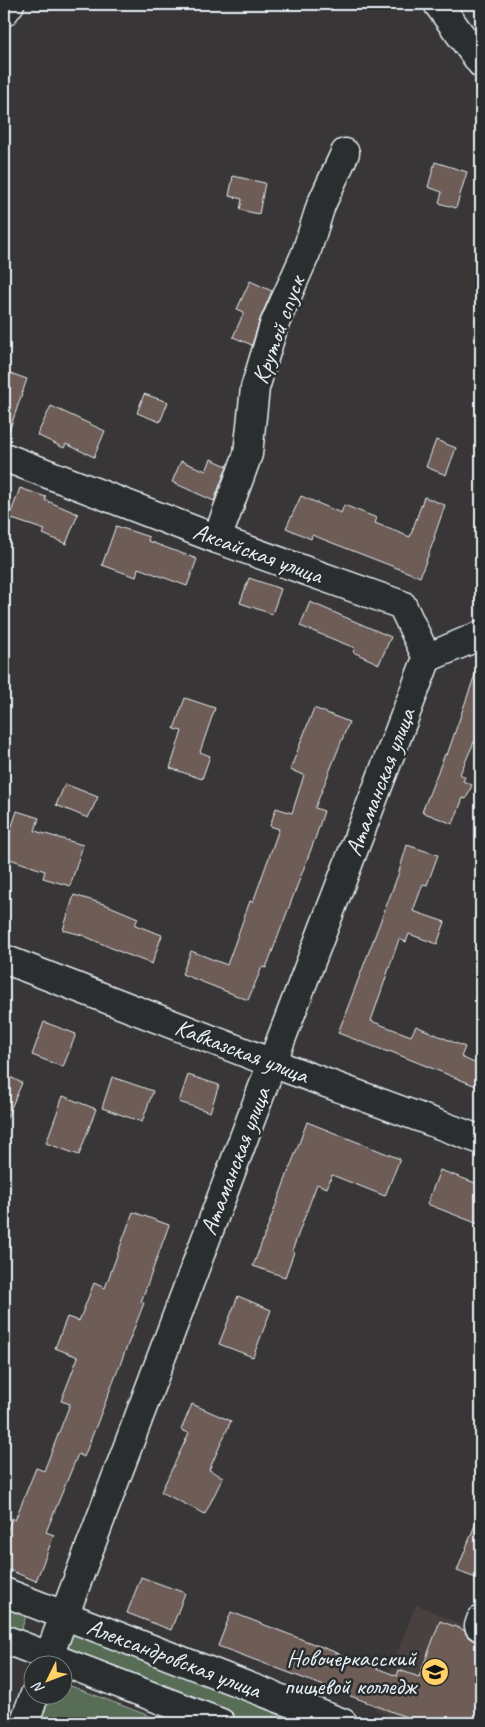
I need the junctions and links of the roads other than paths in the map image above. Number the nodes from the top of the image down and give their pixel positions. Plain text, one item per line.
1 (10, 4) edge
2 (438, 4) edge
3 (4, 12) edge
4 (481, 63) edge
5 (344, 153) dead end
6 (4, 457) edge
7 (217, 539) junction
8 (481, 635) edge
9 (427, 658) junction
10 (4, 960) edge
11 (272, 1063) junction
12 (481, 1140) edge
13 (4, 1592) edge
14 (65, 1616) junction
15 (481, 1620) edge
16 (481, 1627) edge
17 (4, 1639) edge
18 (35, 1654) edge
19 (50, 1654) edge
20 (72, 1669) edge
21 (31, 1704) edge
22 (24, 1723) edge
23 (221, 1723) edge
24 (343, 1723) edge

1 - 3 street
2 - 4 street
5 - 7 street, Крутой спуск
6 - 7 street, Аксайская улица
7 - 9 street, Аксайская улица
8 - 9 street
9 - 11 street, Атаманская улица
10 - 11 street, Кавказская улица
11 - 12 street, Кавказская улица
11 - 14 street, Атаманская улица
13 - 14 street, Александровская улица
14 - 19 street, Атаманская улица
14 - 24 street, Александровская улица
15 - 16 street
17 - 18 street, Александровская улица
20 - 23 street, Александровская улица
21 - 22 street

